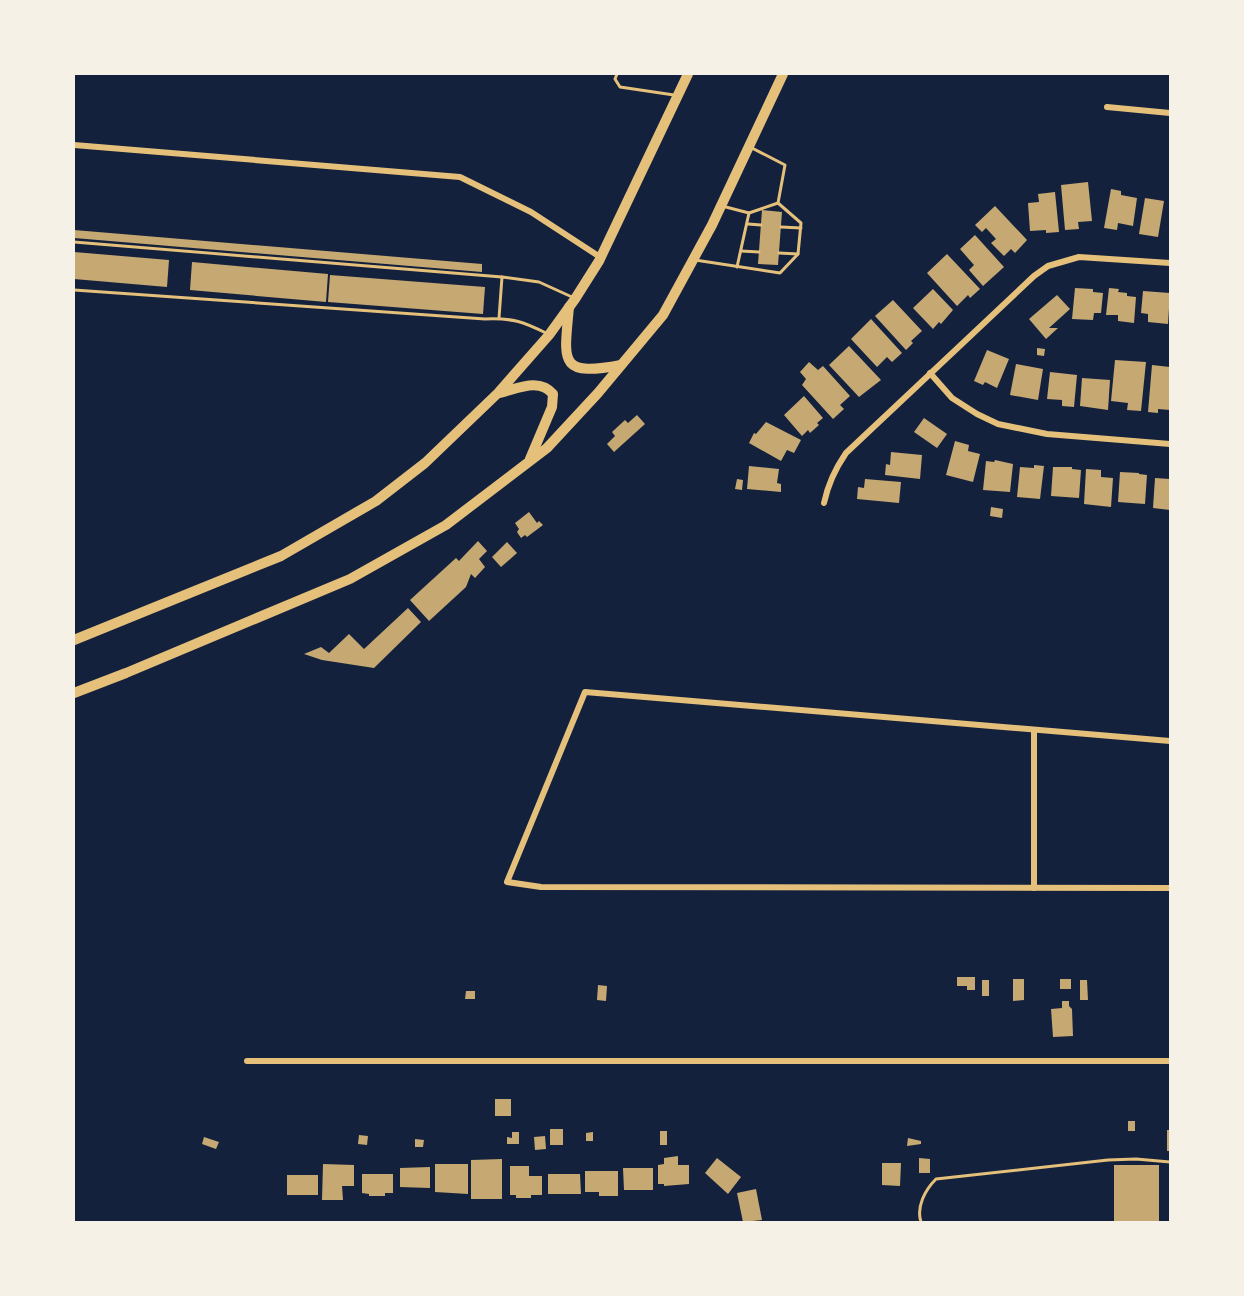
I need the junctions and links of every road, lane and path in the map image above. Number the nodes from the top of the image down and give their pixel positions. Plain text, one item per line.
1 (617, 74) edge
2 (688, 74) edge
3 (783, 74) edge
4 (678, 96) junction
5 (1107, 107) dead end
6 (1170, 113) edge
7 (74, 146) edge
8 (749, 146) junction
9 (778, 202) junction
10 (721, 206) junction
11 (749, 213) junction
12 (747, 224) junction
13 (761, 225) dead end
14 (781, 227) dead end
15 (801, 228) junction
16 (74, 242) edge
17 (741, 251) junction
18 (759, 252) dead end
19 (779, 253) dead end
20 (798, 254) junction
21 (600, 257) junction
22 (693, 259) junction
23 (1170, 263) edge
24 (737, 267) junction
25 (502, 277) junction
26 (74, 290) edge
27 (572, 303) junction
28 (499, 318) junction
29 (549, 335) junction
30 (621, 366) junction
31 (930, 374) junction
32 (498, 393) junction
33 (1170, 444) edge
34 (529, 462) junction
35 (824, 503) dead end
36 (74, 640) edge
37 (74, 693) edge
38 (1034, 730) junction
39 (1170, 741) edge
40 (1034, 888) junction
41 (1170, 888) edge
42 (247, 1061) dead end
43 (1170, 1061) edge
44 (1170, 1162) edge
45 (921, 1222) edge

1 - 4 lane
2 - 4 main road
3 - 8 main road
4 - 21 main road
5 - 6 street
7 - 21 street
8 - 9 lane
8 - 10 main road
9 - 11 lane
9 - 15 lane
10 - 11 lane
10 - 22 main road
11 - 12 lane
12 - 13 lane
12 - 17 lane
14 - 15 lane
15 - 20 lane
16 - 25 lane
17 - 18 lane
17 - 24 lane
19 - 20 lane
20 - 24 lane
21 - 27 main road
22 - 24 lane
22 - 30 main road
23 - 31 street
25 - 27 lane
25 - 28 lane
26 - 28 lane
27 - 29 main road
27 - 30 main road
28 - 29 lane
29 - 32 main road
30 - 34 main road
31 - 33 street
31 - 35 street
32 - 34 main road
32 - 36 main road
34 - 37 main road
38 - 39 street
38 - 40 street
38 - 40 street
40 - 41 street
42 - 43 street
44 - 45 lane

